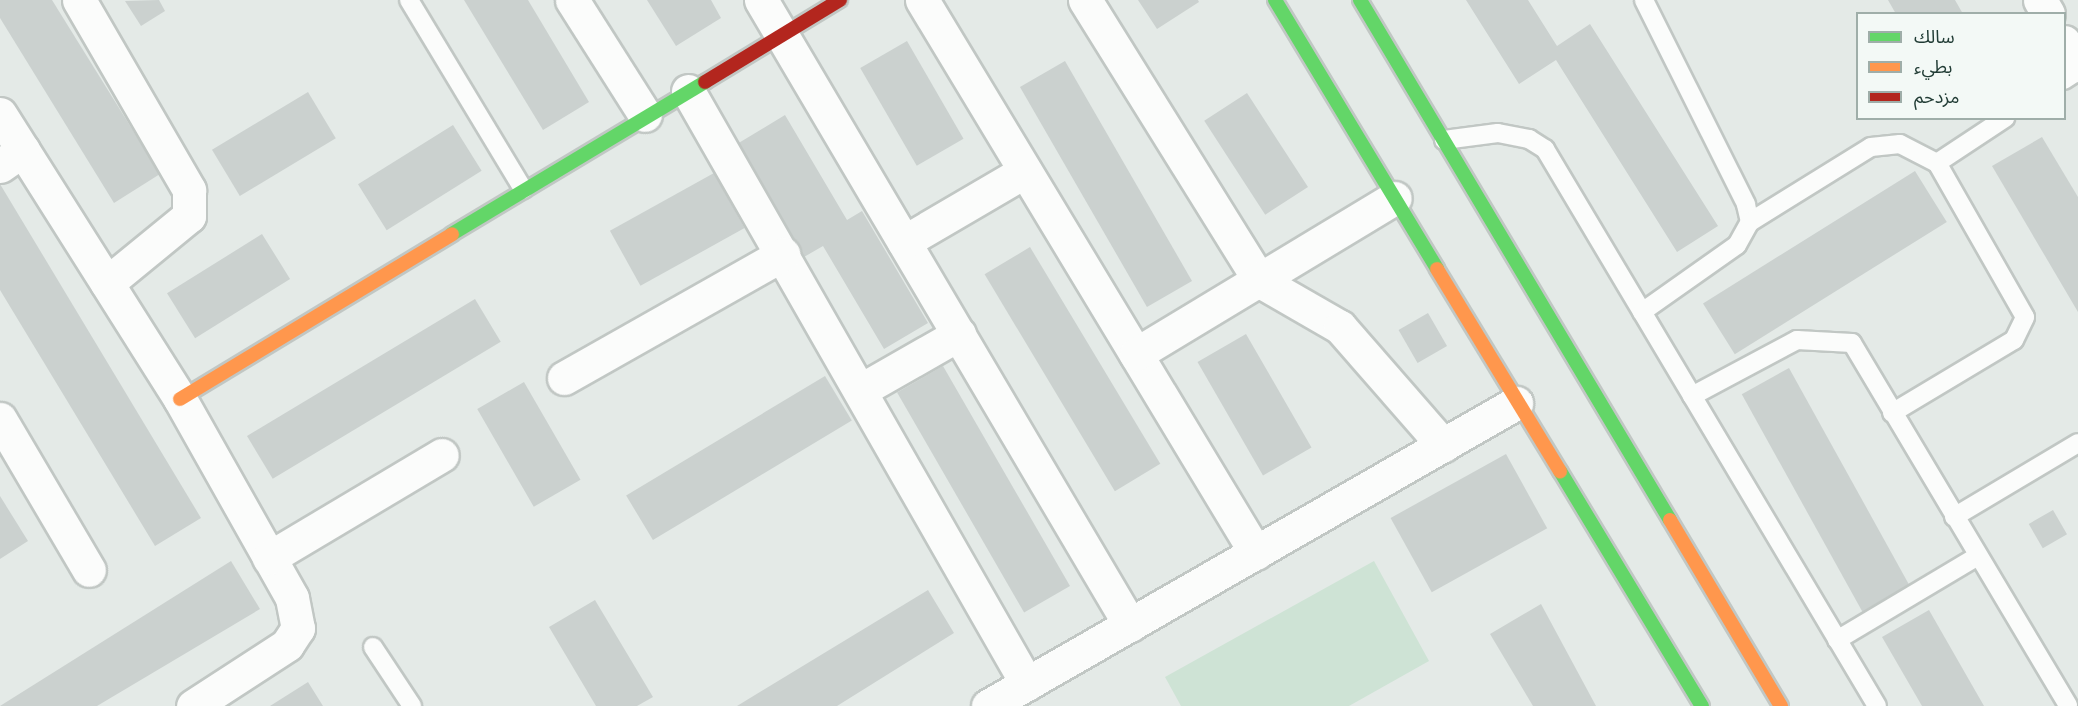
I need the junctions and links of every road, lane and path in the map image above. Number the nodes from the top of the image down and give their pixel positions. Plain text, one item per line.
1 (79, 0) edge
2 (409, 0) edge
3 (572, 0) edge
4 (761, 0) edge
5 (840, 0) edge
6 (922, 0) edge
7 (1085, 0) edge
8 (1275, 0) edge
9 (1360, 0) edge
10 (1644, 0) edge
11 (782, 35) junction
12 (2066, 45) edge
13 (2078, 65) edge
14 (688, 91) junction
15 (0, 114) edge
16 (645, 115) junction
17 (2002, 120) edge
18 (1443, 140) junction
19 (11, 158) edge
20 (1937, 163) junction
21 (1025, 171) junction
22 (524, 189) junction
23 (1395, 198) junction
24 (1750, 222) junction
25 (904, 242) junction
26 (783, 254) junction
27 (1260, 281) junction
28 (107, 283) junction
29 (1642, 312) junction
30 (959, 334) junction
31 (1136, 354) junction
32 (564, 378) dead end
33 (861, 390) junction
34 (1692, 396) junction
35 (180, 399) junction
36 (1516, 403) junction
37 (1893, 413) junction
38 (0, 419) edge
39 (2078, 443) edge
40 (1443, 445) junction
41 (442, 455) dead end
42 (1954, 517) junction
43 (1256, 553) junction
44 (1978, 556) junction
45 (269, 558) junction
46 (89, 570) dead end
47 (1130, 625) junction
48 (1838, 640) junction
49 (373, 646) dead end
50 (1027, 684) junction
51 (205, 703) edge
52 (994, 705) edge
53 (412, 706) edge
54 (1702, 706) edge
55 (1781, 706) edge
56 (1876, 706) edge
57 (2068, 706) edge

1 - 28 street
2 - 22 lane
3 - 16 street
4 - 11 street
5 - 11 main road
6 - 21 street
7 - 27 street
8 - 23 main road
9 - 18 main road
10 - 24 lane
11 - 14 main road
11 - 25 street
12 - 13 street
14 - 16 main road
14 - 26 street
15 - 19 street
16 - 22 main road
17 - 20 lane
18 - 29 lane
18 - 55 main road
19 - 28 street
20 - 24 lane
20 - 37 lane
21 - 25 street
21 - 31 street
22 - 35 main road
23 - 27 street
23 - 36 main road
24 - 29 lane
25 - 30 street
26 - 32 street
26 - 33 street
27 - 31 street
27 - 40 street
28 - 35 street
29 - 34 lane
30 - 33 street
30 - 47 street
31 - 43 street
33 - 50 street
34 - 37 lane
34 - 48 lane
35 - 45 street
36 - 40 street
36 - 54 main road
37 - 42 lane
38 - 46 street
39 - 42 lane
40 - 43 street
41 - 45 street
42 - 44 lane
43 - 47 street
44 - 48 lane
44 - 57 lane
45 - 51 street
47 - 50 street
48 - 56 lane
49 - 53 lane
50 - 52 street

